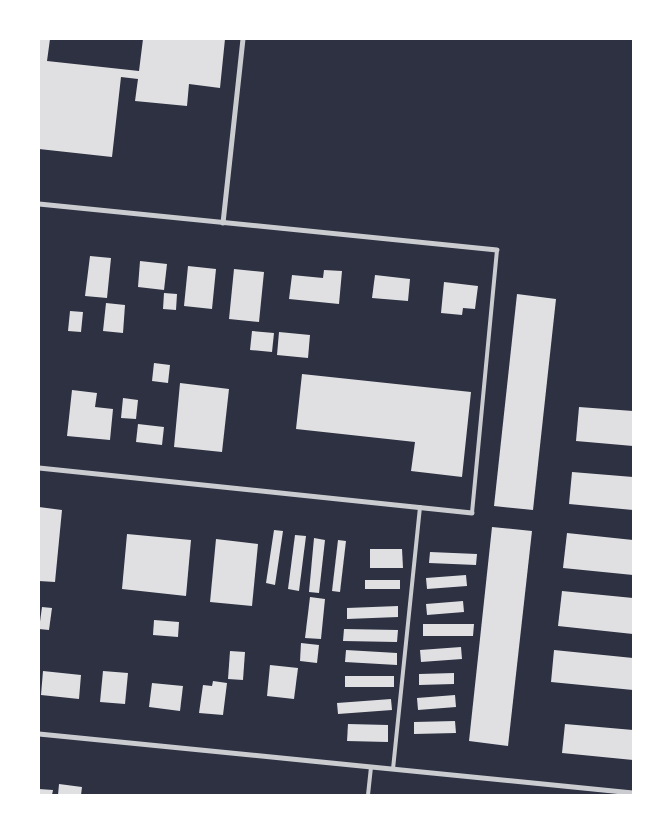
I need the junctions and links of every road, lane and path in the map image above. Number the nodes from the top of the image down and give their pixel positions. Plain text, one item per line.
1 (242, 39) edge
2 (39, 204) edge
3 (223, 223) junction
4 (497, 250) joint
5 (39, 468) edge
6 (420, 507) junction
7 (472, 513) joint
8 (39, 734) edge
9 (371, 767) junction
10 (393, 769) junction
11 (633, 793) edge
12 (368, 795) edge

1 - 3 street
2 - 3 street
3 - 4 street
4 - 7 lane
5 - 6 street
6 - 7 street
6 - 10 lane
8 - 9 street
9 - 10 street
9 - 12 lane
10 - 11 street

